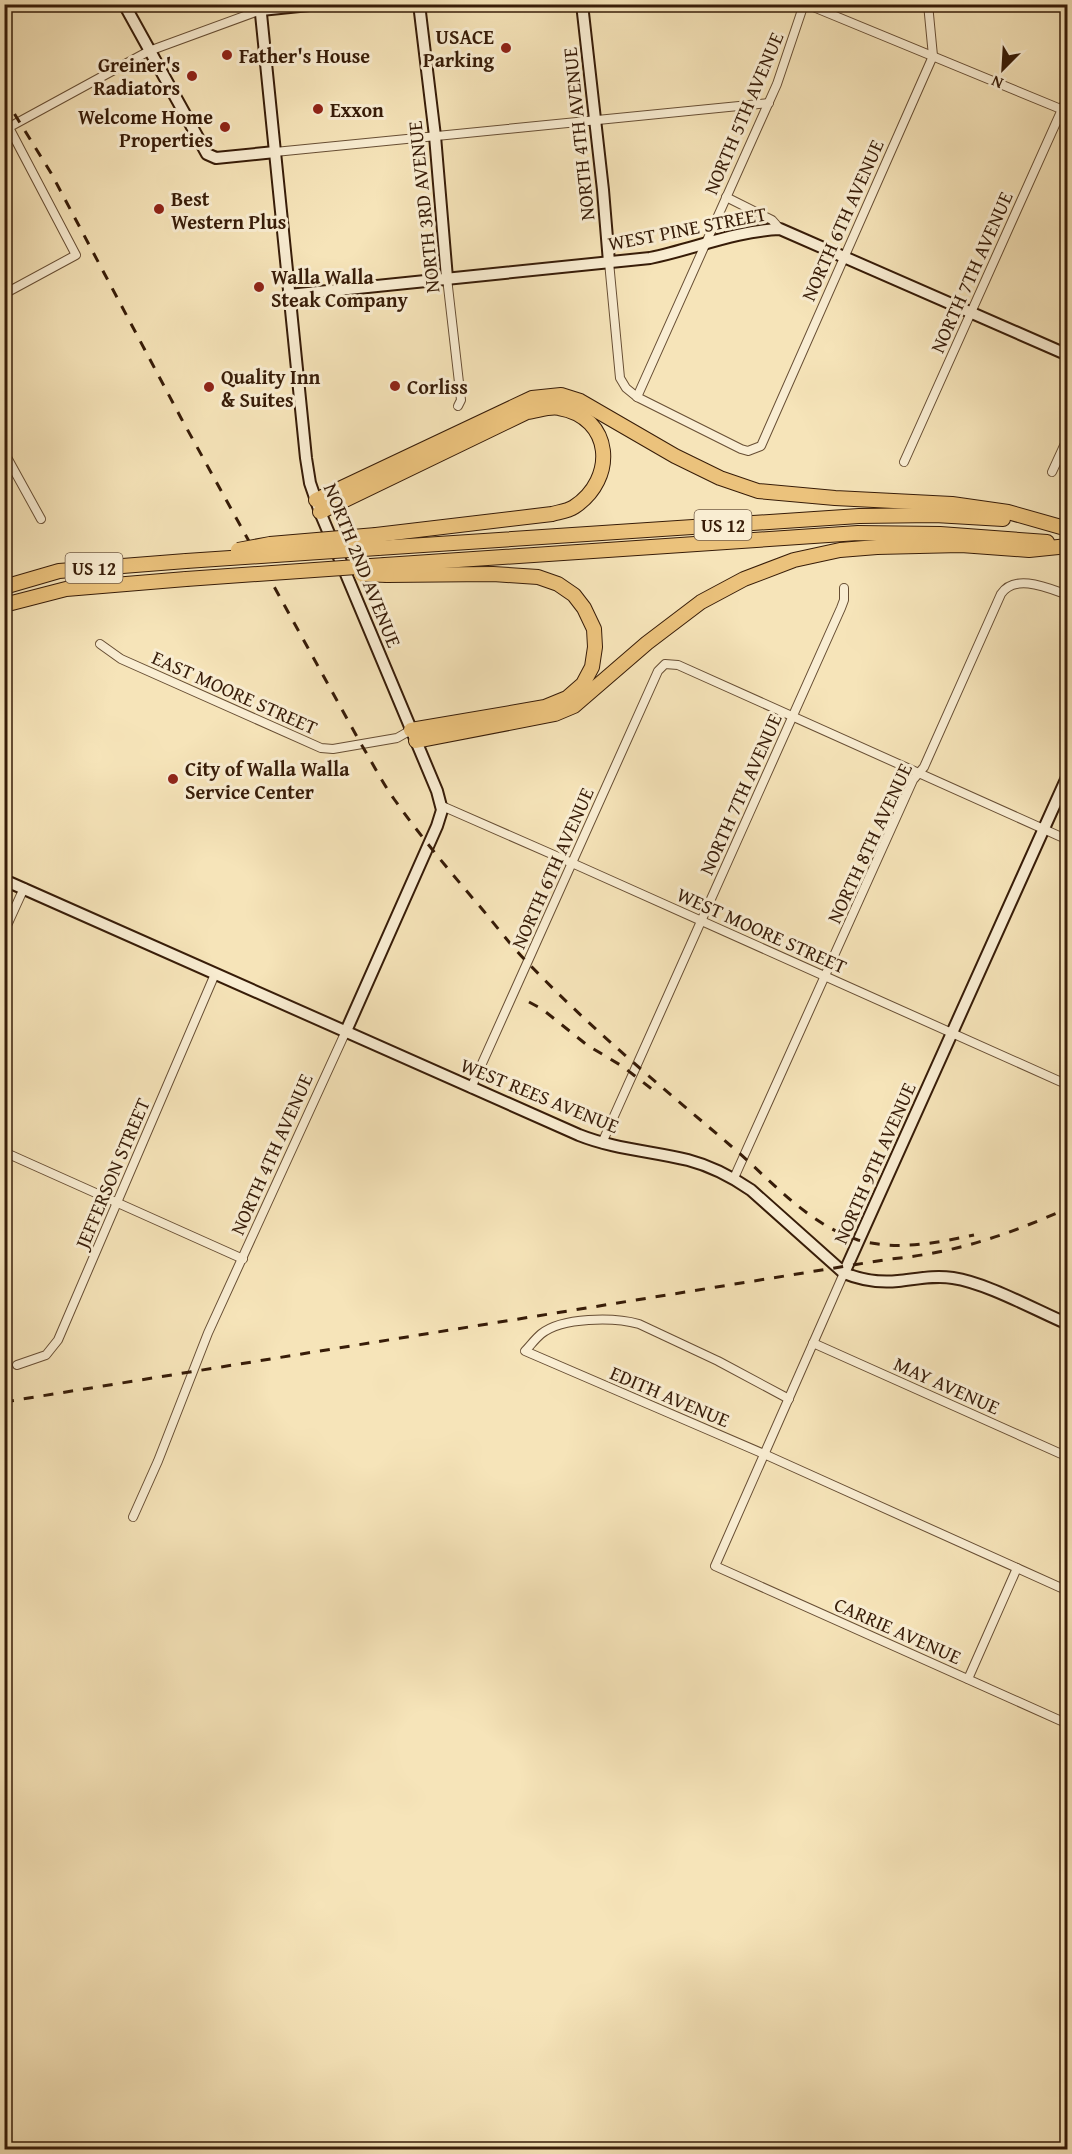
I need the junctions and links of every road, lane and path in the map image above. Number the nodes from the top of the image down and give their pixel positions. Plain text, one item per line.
1 (124, 4) edge
2 (319, 4) edge
3 (419, 4) edge
4 (582, 4) edge
5 (805, 4) edge
6 (928, 4) edge
7 (261, 7) edge
8 (149, 51) junction
9 (933, 56) junction
10 (1068, 96) edge
11 (769, 103) junction
12 (1065, 110) edge
13 (4, 118) edge
14 (596, 120) junction
15 (7, 129) edge
16 (435, 136) junction
17 (275, 152) junction
18 (726, 196) junction
19 (780, 229) junction
20 (704, 244) junction
21 (845, 256) junction
22 (609, 262) junction
23 (447, 278) junction
24 (4, 294) edge
25 (289, 295) junction
26 (970, 312) junction
27 (1068, 355) edge
28 (637, 397) junction
29 (458, 406) dead end
30 (1068, 437) edge
31 (5, 452) edge
32 (904, 462) dead end
33 (1052, 472) dead end
34 (318, 506) junction
35 (41, 519) dead end
36 (1068, 529) edge
37 (377, 541) junction
38 (1068, 545) edge
39 (386, 570) junction
40 (4, 587) edge
41 (844, 588) dead end
42 (1068, 595) edge
43 (4, 605) edge
44 (100, 644) dead end
45 (793, 716) junction
46 (413, 736) junction
47 (398, 738) junction
48 (918, 773) junction
49 (1068, 775) edge
50 (442, 806) junction
51 (1043, 829) junction
52 (1068, 840) edge
53 (572, 862) junction
54 (4, 880) edge
55 (24, 888) junction
56 (701, 921) junction
57 (4, 932) edge
58 (215, 974) junction
59 (825, 976) junction
60 (346, 1031) junction
61 (952, 1033) junction
62 (1068, 1085) edge
63 (471, 1088) junction
64 (602, 1143) junction
65 (4, 1152) edge
66 (734, 1178) junction
67 (117, 1203) junction
68 (243, 1259) junction
69 (844, 1273) junction
70 (1068, 1324) edge
71 (813, 1343) junction
72 (17, 1365) dead end
73 (789, 1399) junction
74 (764, 1454) junction
75 (1068, 1458) edge
76 (133, 1517) dead end
77 (715, 1566) joint
78 (1017, 1568) junction
79 (1068, 1591) edge
80 (968, 1679) junction
81 (1068, 1724) edge

1 - 8 street
2 - 7 street
3 - 16 street, NORTH 3RD AVENUE
4 - 14 street, NORTH 4TH AVENUE
5 - 9 street
5 - 11 street, NORTH 5TH AVENUE
6 - 9 street, NORTH 6TH AVENUE
7 - 8 street
7 - 17 street, NORTH 2ND AVENUE
8 - 15 street
8 - 17 street
9 - 12 street
9 - 21 street, NORTH 6TH AVENUE
10 - 12 street, NORTH 7TH AVENUE
11 - 14 street
11 - 18 street, NORTH 5TH AVENUE
12 - 26 street, NORTH 7TH AVENUE
13 - 15 street
14 - 16 street
14 - 22 street, NORTH 4TH AVENUE
15 - 24 street
16 - 17 street
16 - 23 street, NORTH 3RD AVENUE
17 - 25 street, NORTH 2ND AVENUE
18 - 19 street
18 - 20 street, NORTH 5TH AVENUE
19 - 20 street, WEST PINE STREET
19 - 21 street, WEST PINE STREET
20 - 22 street, WEST PINE STREET
20 - 28 street, NORTH 5TH AVENUE
21 - 26 street, WEST PINE STREET
21 - 28 street, NORTH 6TH AVENUE
22 - 23 street, WEST PINE STREET
22 - 28 street, NORTH 4TH AVENUE
23 - 25 street, WEST PINE STREET
23 - 29 street, NORTH 3RD AVENUE
25 - 34 street, NORTH 2ND AVENUE
26 - 27 street, WEST PINE STREET
26 - 32 street, NORTH 7TH AVENUE
30 - 33 street
31 - 35 street
34 - 36 highway
34 - 37 highway
34 - 46 street, NORTH 2ND AVENUE
36 - 37 highway, US 12
37 - 40 highway, US 12, bridge
38 - 39 highway, US 12
38 - 46 highway
39 - 43 highway, US 12, bridge
39 - 46 highway
41 - 45 street, NORTH 7TH AVENUE
42 - 48 street, NORTH 8TH AVENUE
44 - 47 street, EAST MOORE STREET
45 - 48 street
45 - 53 street, NORTH 6TH AVENUE
45 - 56 street, NORTH 7TH AVENUE
46 - 47 street, EAST MOORE STREET
46 - 47 street, EAST MOORE STREET
46 - 50 street, NORTH 2ND AVENUE
48 - 51 street
48 - 59 street, NORTH 8TH AVENUE
49 - 51 street, NORTH 9TH AVENUE
50 - 53 street, WEST MOORE STREET
50 - 60 street, NORTH 4TH AVENUE
51 - 52 street
51 - 61 street, NORTH 9TH AVENUE
53 - 56 street, WEST MOORE STREET
53 - 63 street, NORTH 6TH AVENUE
54 - 55 street, WEST REES AVENUE
55 - 57 street
55 - 58 street, WEST REES AVENUE
56 - 59 street, WEST MOORE STREET
56 - 64 street, NORTH 7TH AVENUE
58 - 60 street, WEST REES AVENUE
58 - 67 street, JEFFERSON STREET
59 - 61 street, WEST MOORE STREET
59 - 66 street, NORTH 8TH AVENUE
60 - 63 street, WEST REES AVENUE
60 - 68 street, NORTH 4TH AVENUE
61 - 62 street, WEST MOORE STREET
61 - 69 street, NORTH 9TH AVENUE
63 - 64 street, WEST REES AVENUE
64 - 66 street, WEST REES AVENUE
65 - 67 street
66 - 69 street, WEST REES AVENUE
67 - 68 street
67 - 72 street, JEFFERSON STREET
68 - 76 street, NORTH 4TH AVENUE
69 - 70 street, WEST REES AVENUE
69 - 71 street, NORTH 9TH AVENUE
71 - 73 street, NORTH 9TH AVENUE
71 - 75 street, MAY AVENUE
73 - 74 street, NORTH 9TH AVENUE
73 - 74 street, EDITH AVENUE
74 - 77 street, NORTH 9TH AVENUE
74 - 78 street, EDITH AVENUE
77 - 80 street, CARRIE AVENUE
78 - 79 street, EDITH AVENUE
78 - 80 street
80 - 81 street, CARRIE AVENUE

